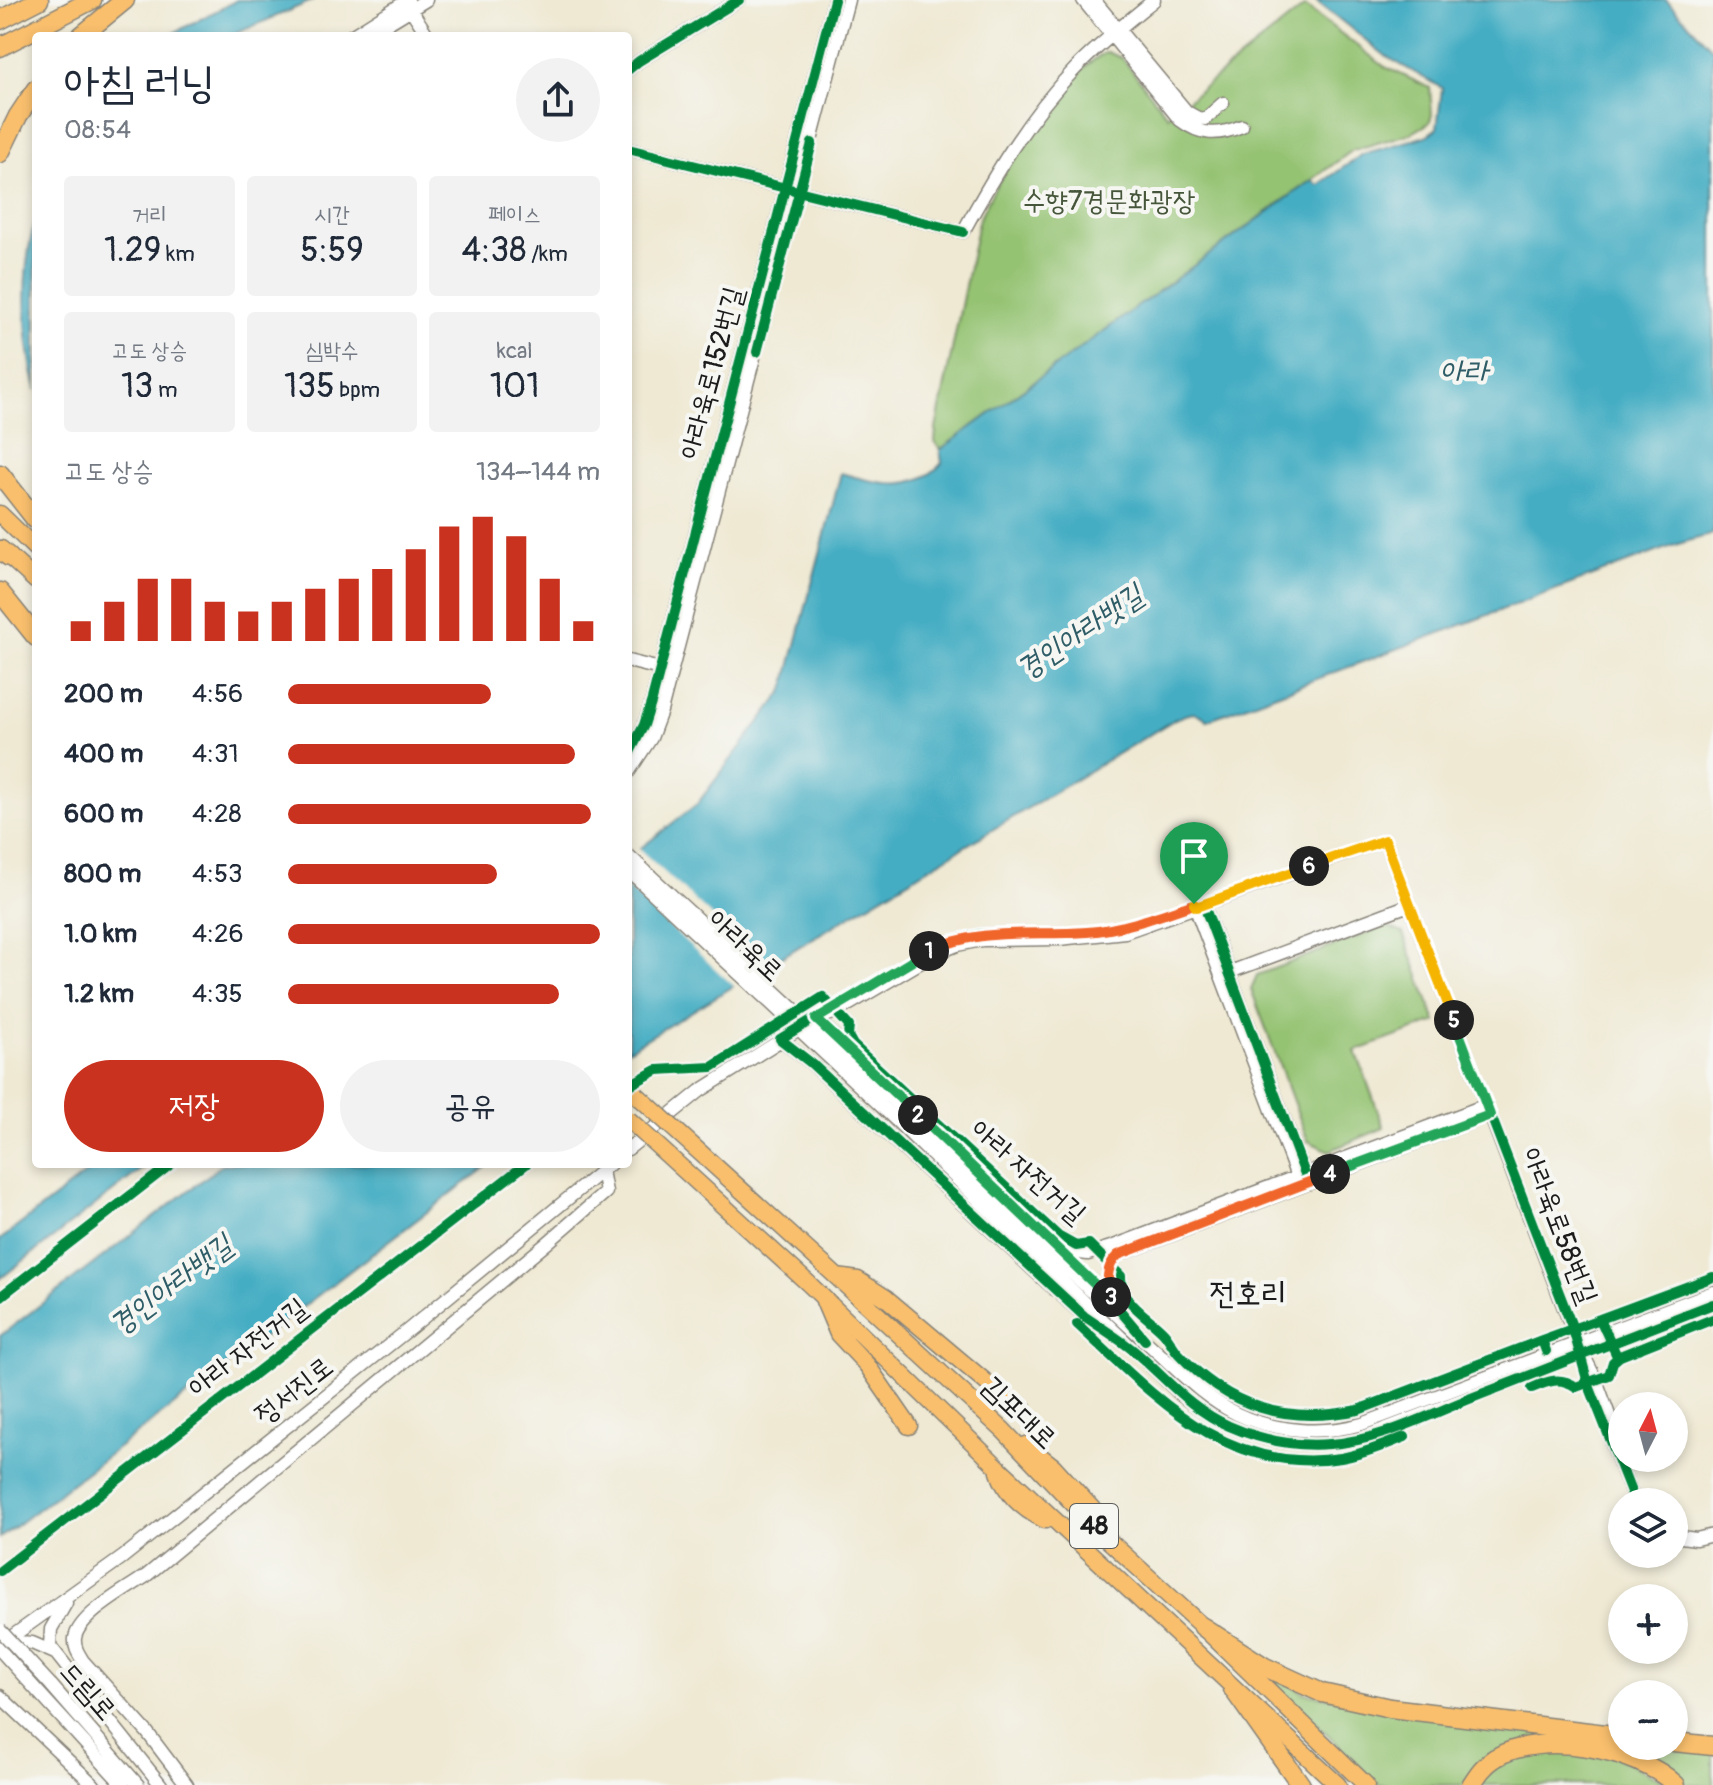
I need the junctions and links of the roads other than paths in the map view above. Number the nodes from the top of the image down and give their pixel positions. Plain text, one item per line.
1 (39, 0) edge
2 (92, 0) edge
3 (125, 0) edge
4 (426, 0) edge
5 (739, 0) edge
6 (834, 0) edge
7 (848, 0) edge
8 (1083, 0) edge
9 (1094, 0) edge
10 (1154, 0) edge
11 (406, 6) edge
12 (0, 20) edge
13 (86, 32) edge
14 (358, 32) edge
15 (372, 32) edge
16 (416, 32) edge
17 (425, 32) edge
18 (1114, 32) junction
19 (0, 47) edge
20 (632, 67) edge
21 (32, 95) edge
22 (1223, 103) dead end
23 (1184, 116) junction
24 (1205, 119) junction
25 (1242, 126) dead end
26 (1217, 134) junction
27 (632, 141) edge
28 (632, 150) edge
29 (0, 153) edge
30 (786, 186) junction
31 (800, 190) junction
32 (0, 474) edge
33 (0, 514) edge
34 (32, 515) edge
35 (32, 545) edge
36 (3, 552) edge
37 (32, 577) edge
38 (0, 592) edge
39 (32, 632) edge
40 (632, 662) edge
41 (660, 669) junction
42 (632, 748) edge
43 (632, 767) edge
44 (632, 859) edge
45 (632, 874) edge
46 (1198, 905) junction
47 (1409, 905) junction
48 (1230, 972) junction
49 (816, 1019) junction
50 (834, 1037) junction
51 (780, 1039) junction
52 (811, 1063) junction
53 (632, 1091) edge
54 (884, 1101) junction
55 (1488, 1110) junction
56 (632, 1123) edge
57 (632, 1146) edge
58 (605, 1168) edge
59 (606, 1168) edge
60 (1303, 1179) junction
61 (1060, 1251) junction
62 (830, 1271) junction
63 (1713, 1292) edge
64 (823, 1296) junction
65 (1112, 1301) junction
66 (1713, 1304) edge
67 (1145, 1340) junction
68 (1580, 1348) junction
69 (1133, 1350) junction
70 (1023, 1408) dead end
71 (1608, 1412) edge
72 (909, 1426) dead end
73 (1629, 1488) edge
74 (1713, 1535) edge
75 (1688, 1538) edge
76 (1713, 1542) edge
77 (1688, 1546) edge
78 (70, 1597) junction
79 (1203, 1627) junction
80 (0, 1630) edge
81 (3, 1645) edge
82 (56, 1654) junction
83 (46, 1689) junction
84 (1233, 1689) junction
85 (1, 1698) edge
86 (1608, 1734) edge
87 (1688, 1743) edge
88 (1713, 1746) edge
89 (94, 1785) edge
90 (123, 1785) edge
91 (138, 1785) edge
92 (161, 1785) edge
93 (187, 1785) edge
94 (1301, 1785) edge
95 (1338, 1785) edge
96 (1366, 1785) edge
97 (1471, 1785) edge
98 (1676, 1785) edge

1 - 12 highway
2 - 19 highway
3 - 13 highway
4 - 11 street
5 - 20 street
6 - 30 street, 아라육로152번길
7 - 31 street, 아라육로152번길
8 - 18 street
9 - 18 street
10 - 18 street
11 - 14 street
11 - 15 street
11 - 16 street
11 - 17 street
18 - 23 street
18 - 31 street
21 - 29 highway
22 - 24 street
23 - 24 street
23 - 26 street
24 - 26 street
25 - 26 street
27 - 30 street
28 - 30 street
30 - 31 street
30 - 41 street, 아라육로152번길
31 - 43 street, 아라육로152번길
32 - 34 highway
33 - 35 main road
36 - 37 main road
38 - 39 highway
40 - 41 street
41 - 42 street, 아라육로152번길
44 - 54 street, 아라육로, bridge
45 - 54 street, 아라육로, bridge
46 - 47 street, 아라육로58번길
46 - 48 street
46 - 49 street, 아라육로58번길
46 - 60 street
47 - 48 street
47 - 55 street, 아라육로58번길
48 - 60 street
49 - 50 street
49 - 51 street, 아라육로58번길
50 - 52 street
50 - 61 street
51 - 52 street
51 - 57 street
52 - 69 street
53 - 62 main road, 김포대로 / 48, bridge
54 - 67 street, 아라육로
54 - 69 street, 아라육로
55 - 60 street
55 - 68 street, 아라육로58번길
56 - 64 main road, 김포대로 / 48, bridge
58 - 78 street, 정서진로
59 - 93 street
60 - 61 street
60 - 65 street
61 - 65 street
62 - 70 main road
62 - 79 main road, 김포대로 / 48
63 - 68 street, 아라육로
64 - 72 main road
64 - 84 main road, 김포대로 / 48
65 - 67 street
66 - 68 street, 아라육로
67 - 68 street, 아라육로
68 - 69 street, 아라육로
68 - 71 street
68 - 73 street
74 - 75 street
76 - 77 street
78 - 81 street, 정서진로
78 - 82 street
79 - 86 highway
79 - 96 main road, 김포대로 / 48
80 - 83 street, 드림로, bridge
81 - 82 street
81 - 83 street, 드림로
82 - 92 street
83 - 90 street, 드림로
83 - 91 street, 드림로
84 - 94 highway
84 - 95 main road, 김포대로 / 48
85 - 89 street
87 - 88 highway
97 - 98 highway

